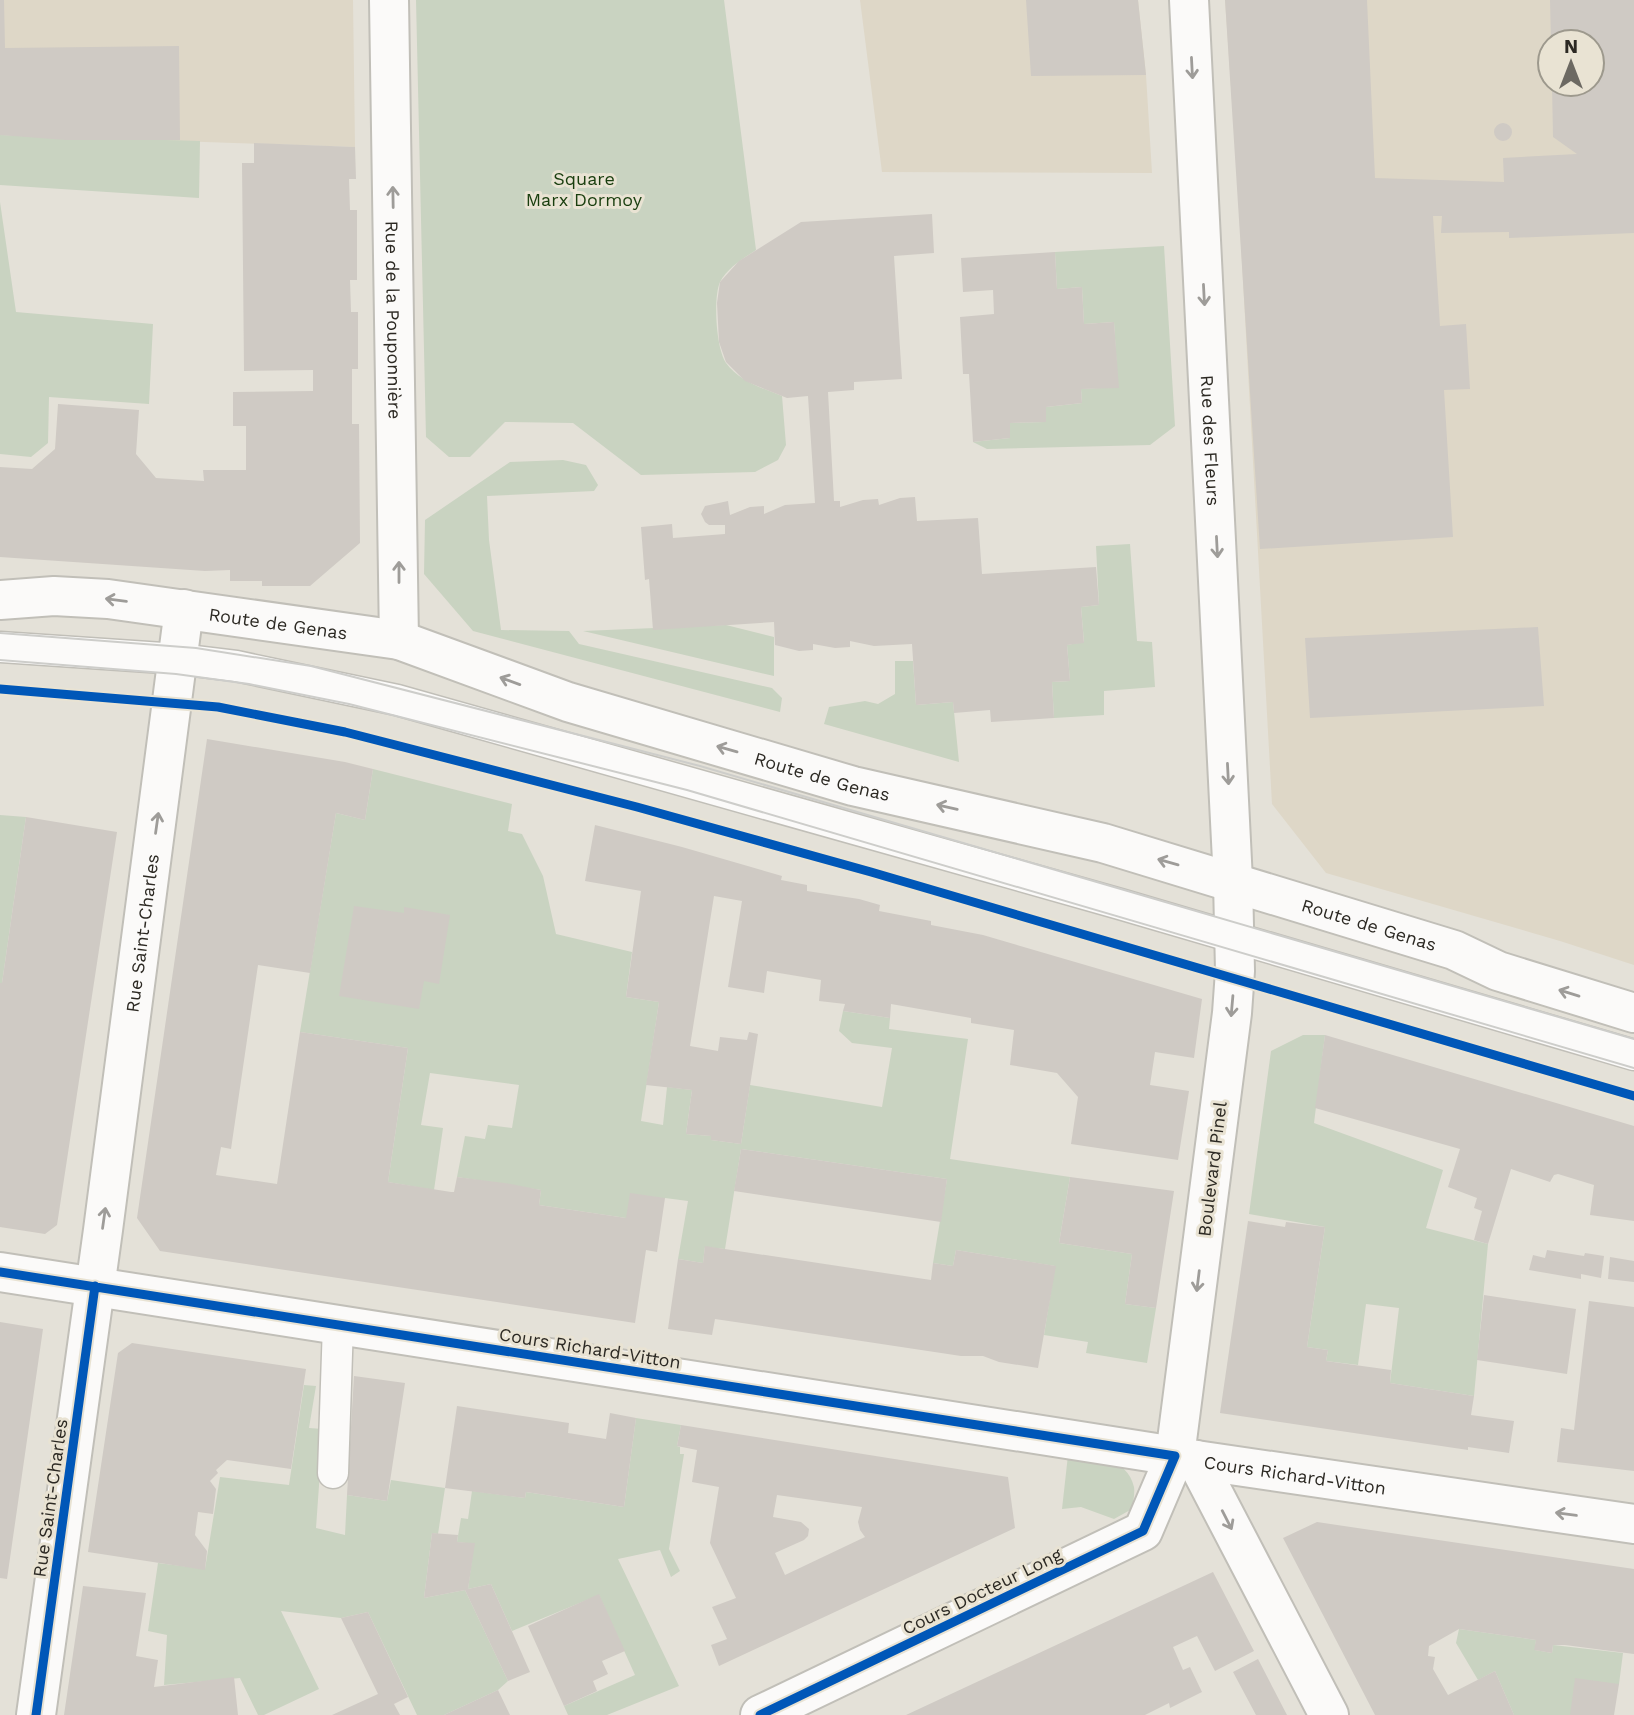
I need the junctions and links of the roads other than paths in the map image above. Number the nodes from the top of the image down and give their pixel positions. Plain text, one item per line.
1 (389, 0) edge
2 (1189, 0) edge
3 (0, 600) edge
4 (184, 609) junction
5 (399, 640) junction
6 (0, 647) edge
7 (178, 659) junction
8 (1233, 881) junction
9 (1234, 938) junction
10 (1634, 1013) edge
11 (1634, 1055) edge
12 (0, 1272) edge
13 (95, 1286) junction
14 (338, 1324) junction
15 (1185, 1458) junction
16 (333, 1473) dead end
17 (1634, 1524) edge
18 (36, 1714) edge
19 (760, 1715) edge
20 (1329, 1715) edge

5 -> 1 street, Rue de la Pouponnière
2 -> 8 street, Rue des Fleurs
4 -> 3 street, Route de Genas
4 - 5 street, Route de Genas
4 - 7 street, Rue Saint-Charles
8 -> 5 street, Route de Genas
6 - 7 lane
7 - 9 lane
13 -> 7 street, Rue Saint-Charles
8 - 9 street, Boulevard Pinel
10 -> 8 street, Route de Genas
9 - 11 lane
9 -> 15 street, Boulevard Pinel
12 - 13 street, Cours Richard-Vitton
13 - 14 street, Cours Richard-Vitton
13 - 18 street, Rue Saint-Charles
14 - 15 street, Cours Richard-Vitton
14 - 16 lane
17 -> 15 street, Cours Richard-Vitton
15 - 19 street, Cours Docteur Long
15 -> 20 street

